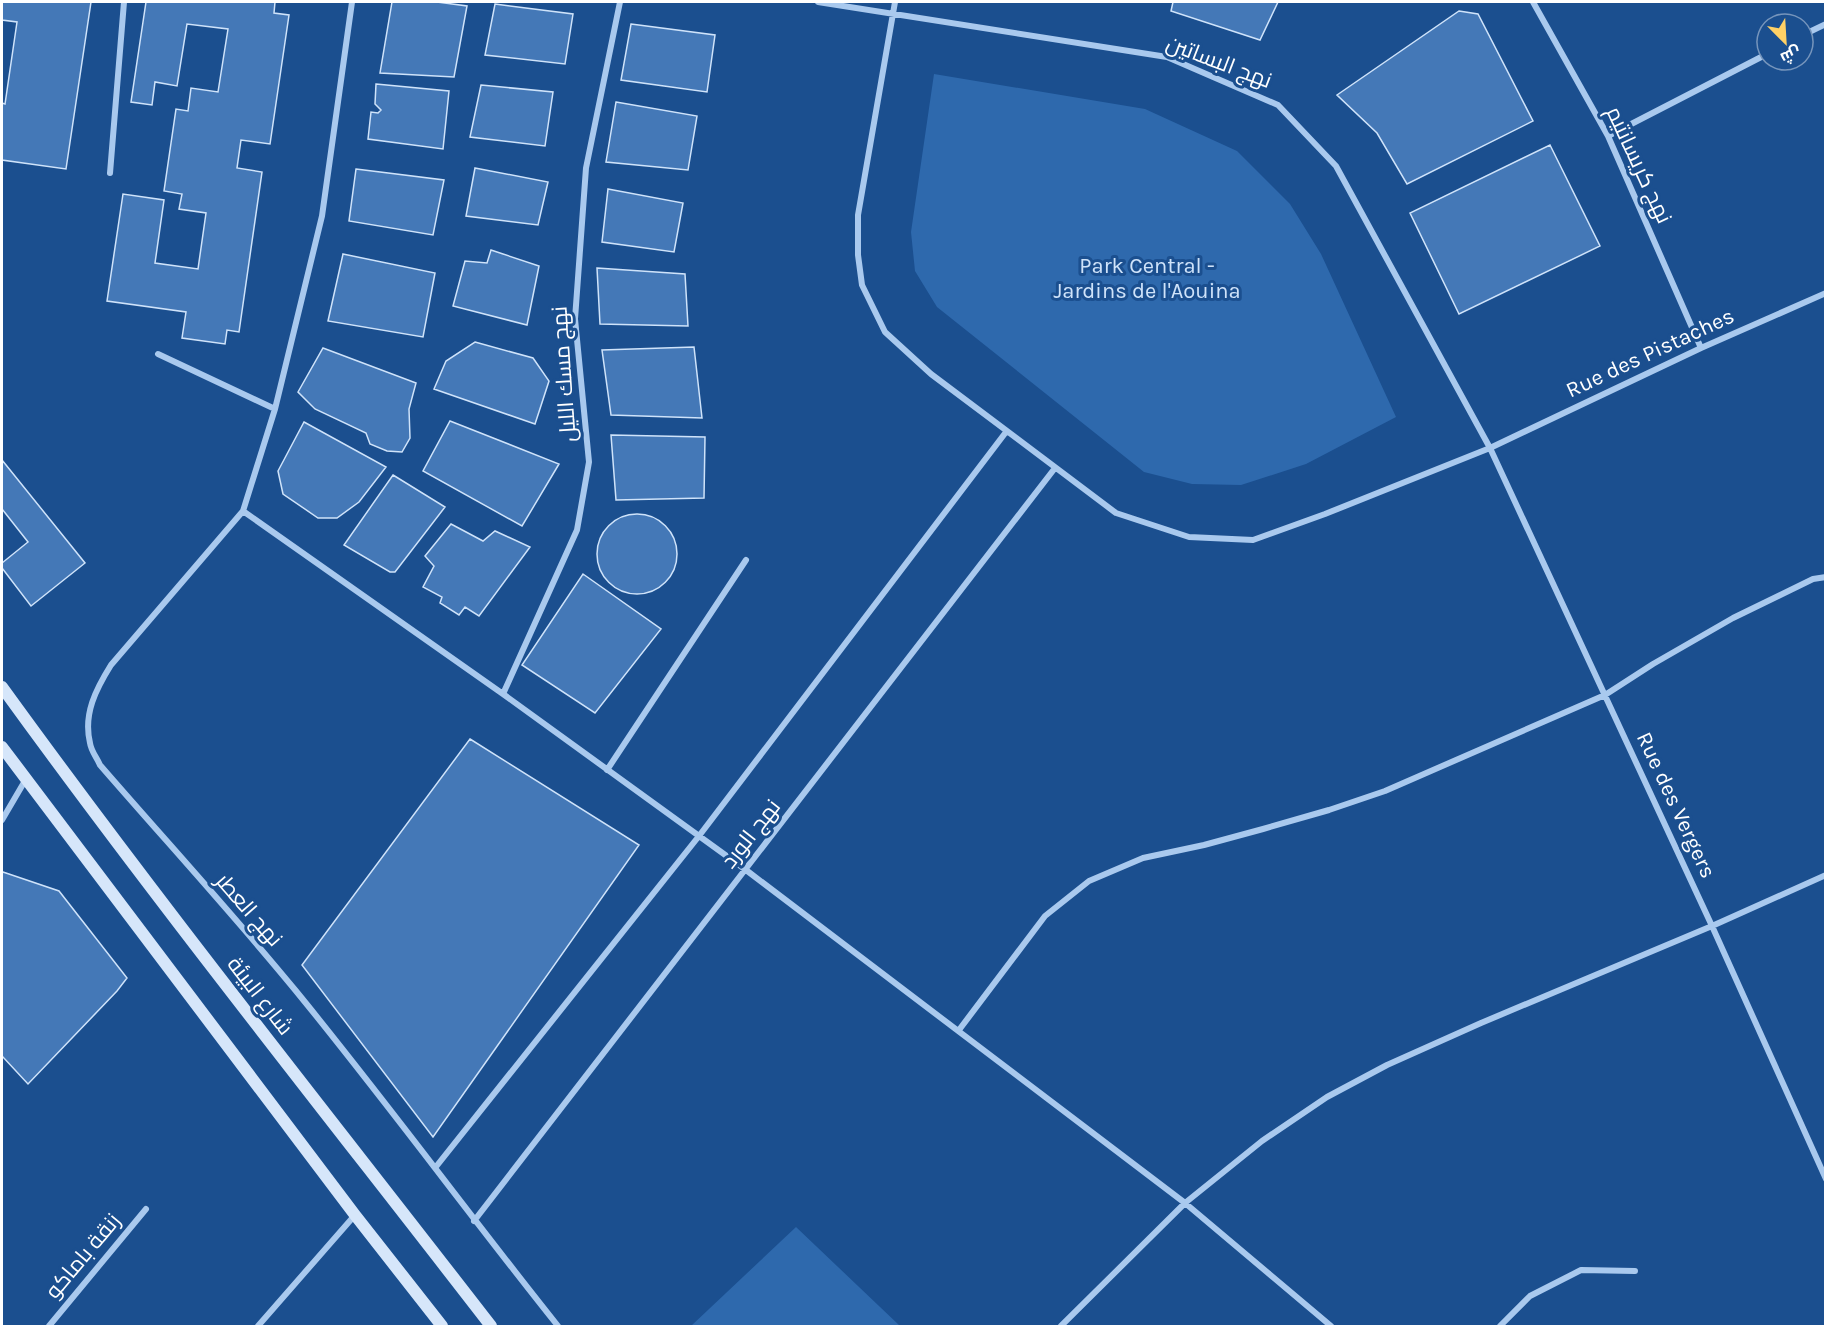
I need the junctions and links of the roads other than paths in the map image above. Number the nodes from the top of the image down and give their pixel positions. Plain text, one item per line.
1 (124, 2) edge
2 (352, 2) edge
3 (620, 2) edge
4 (818, 2) edge
5 (895, 2) edge
6 (1533, 2) edge
7 (894, 13) junction
8 (1755, 60) edge
9 (1608, 136) junction
10 (110, 173) dead end
11 (1826, 293) edge
12 (1701, 348) junction
13 (158, 354) dead end
14 (275, 409) junction
15 (1006, 432) junction
16 (1490, 448) junction
17 (1056, 468) junction
18 (243, 511) junction
19 (746, 560) dead end
20 (1826, 577) edge
21 (2, 687) edge
22 (503, 694) junction
23 (1605, 695) junction
24 (2, 747) edge
25 (607, 770) junction
26 (26, 779) junction
27 (2, 820) edge
28 (699, 836) junction
29 (746, 870) junction
30 (1826, 875) edge
31 (1712, 926) junction
32 (959, 1030) junction
33 (435, 1168) junction
34 (1826, 1179) edge
35 (1185, 1203) junction
36 (146, 1209) dead end
37 (355, 1215) junction
38 (474, 1221) junction
39 (1635, 1270) dead end
40 (49, 1326) edge
41 (258, 1326) edge
42 (442, 1326) edge
43 (491, 1326) edge
44 (558, 1326) edge
45 (1061, 1326) edge
46 (1331, 1326) edge
47 (1500, 1326) edge

1 - 10 street
2 - 14 street
3 - 22 street, نهج مسك الليل
4 - 7 street, نهج البساتين
5 - 7 street, Rue des Pistaches
6 - 9 street, نهج كريسانتيم
7 - 15 street, Rue des Pistaches
7 - 16 street, نهج البساتين
8 - 9 street
9 - 12 street, نهج كريسانتيم
11 - 12 street, Rue des Pistaches
12 - 16 street, Rue des Pistaches
13 - 14 street
14 - 18 street
15 - 17 street, Rue des Pistaches
15 - 28 street, نهج الورد
16 - 17 street, Rue des Pistaches
16 - 23 street, Rue des Vergers
17 - 29 street, نهج الورد
18 - 22 street
18 - 33 street, نهج العطر
19 - 25 street
20 - 23 street
21 - 43 main road, شارع البيئة
22 - 25 street
23 - 31 street, Rue des Vergers
23 - 32 street
24 - 26 main road
25 - 28 street
26 - 27 street
26 - 37 main road
28 - 29 street
28 - 33 street, نهج الورد
29 - 32 street
29 - 38 street, نهج الورد
30 - 31 street
31 - 34 street, Rue des Vergers
31 - 35 street
32 - 35 street
33 - 38 street, نهج العطر
35 - 45 street
35 - 46 street
36 - 40 street, زنقة باماكو
37 - 41 street
37 - 42 main road
38 - 44 street, نهج العطر
39 - 47 street

